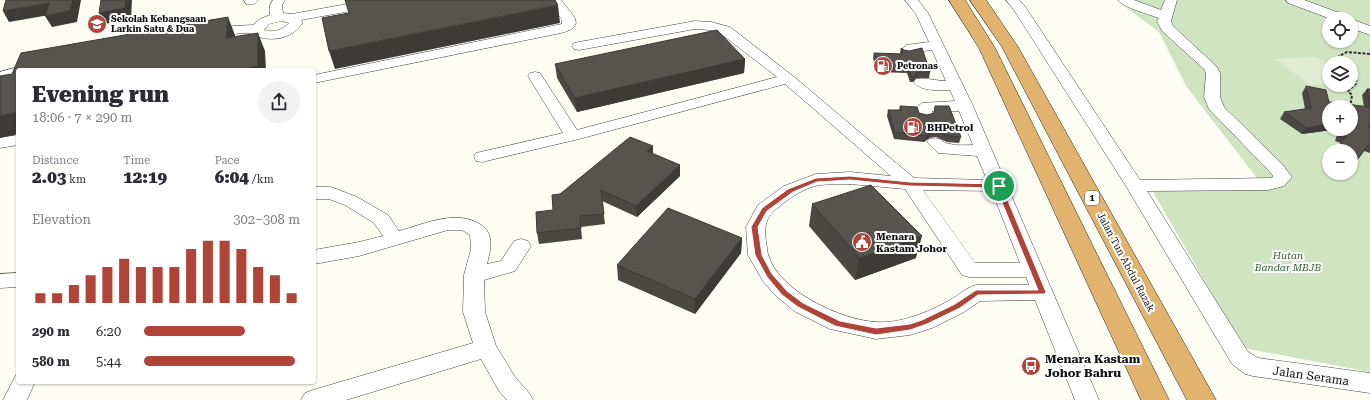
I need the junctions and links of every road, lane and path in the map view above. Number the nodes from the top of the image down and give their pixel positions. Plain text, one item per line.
1 (279, 0) edge
2 (390, 0) edge
3 (555, 0) edge
4 (911, 0) edge
5 (957, 0) edge
6 (978, 0) edge
7 (1012, 0) edge
8 (1124, 0) edge
9 (1171, 0) edge
10 (1292, 0) edge
11 (1324, 12) edge
12 (1166, 16) junction
13 (277, 18) junction
14 (292, 18) junction
15 (1358, 26) edge
16 (257, 29) junction
17 (1370, 32) edge
18 (198, 36) edge
19 (579, 46) dead end
20 (937, 46) junction
21 (908, 51) edge
22 (1370, 54) edge
23 (1339, 56) edge
24 (16, 71) edge
25 (535, 76) dead end
26 (0, 77) edge
27 (316, 79) edge
28 (788, 79) junction
29 (921, 82) dead end
30 (956, 86) junction
31 (966, 106) junction
32 (925, 115) edge
33 (573, 136) junction
34 (16, 140) edge
35 (936, 142) dead end
36 (0, 143) edge
37 (984, 151) junction
38 (482, 157) dead end
39 (910, 184) junction
40 (999, 186) junction
41 (1135, 186) junction
42 (316, 193) edge
43 (395, 239) junction
44 (521, 246) dead end
45 (316, 257) edge
46 (970, 270) junction
47 (1034, 270) junction
48 (474, 275) junction
49 (16, 280) edge
50 (0, 281) edge
51 (1043, 292) junction
52 (976, 293) junction
53 (486, 348) junction
54 (1370, 383) edge
55 (23, 384) edge
56 (15, 400) edge
57 (313, 400) edge
58 (521, 400) edge
59 (1087, 400) edge
60 (1155, 400) edge
61 (1202, 400) edge

1 - 13 street
2 - 14 street
3 - 27 street
4 - 20 street
5 - 60 highway
6 - 61 highway, Jalan Tun Abdul Razak / 1
7 - 41 street
8 - 12 street
9 - 12 street
10 - 11 street
12 - 41 street
13 - 14 street
13 - 16 street
14 - 16 street
15 - 17 street
16 - 18 street
19 - 28 street
20 - 21 street
20 - 30 street
22 - 23 path
24 - 26 street
25 - 33 street
28 - 33 street
28 - 39 street
29 - 30 street
30 - 31 street
31 - 32 street
31 - 37 street
33 - 38 street
34 - 36 street
35 - 37 street
37 - 40 street
39 - 40 street
39 - 46 street
39 - 52 street
40 - 47 street
41 - 54 street, Jalan Serama
42 - 43 street
43 - 45 street
43 - 48 street
44 - 48 street
46 - 47 street
46 - 52 street
47 - 51 street
48 - 53 street
49 - 50 street
51 - 52 street
51 - 59 street
53 - 57 street
53 - 58 street
55 - 56 street

